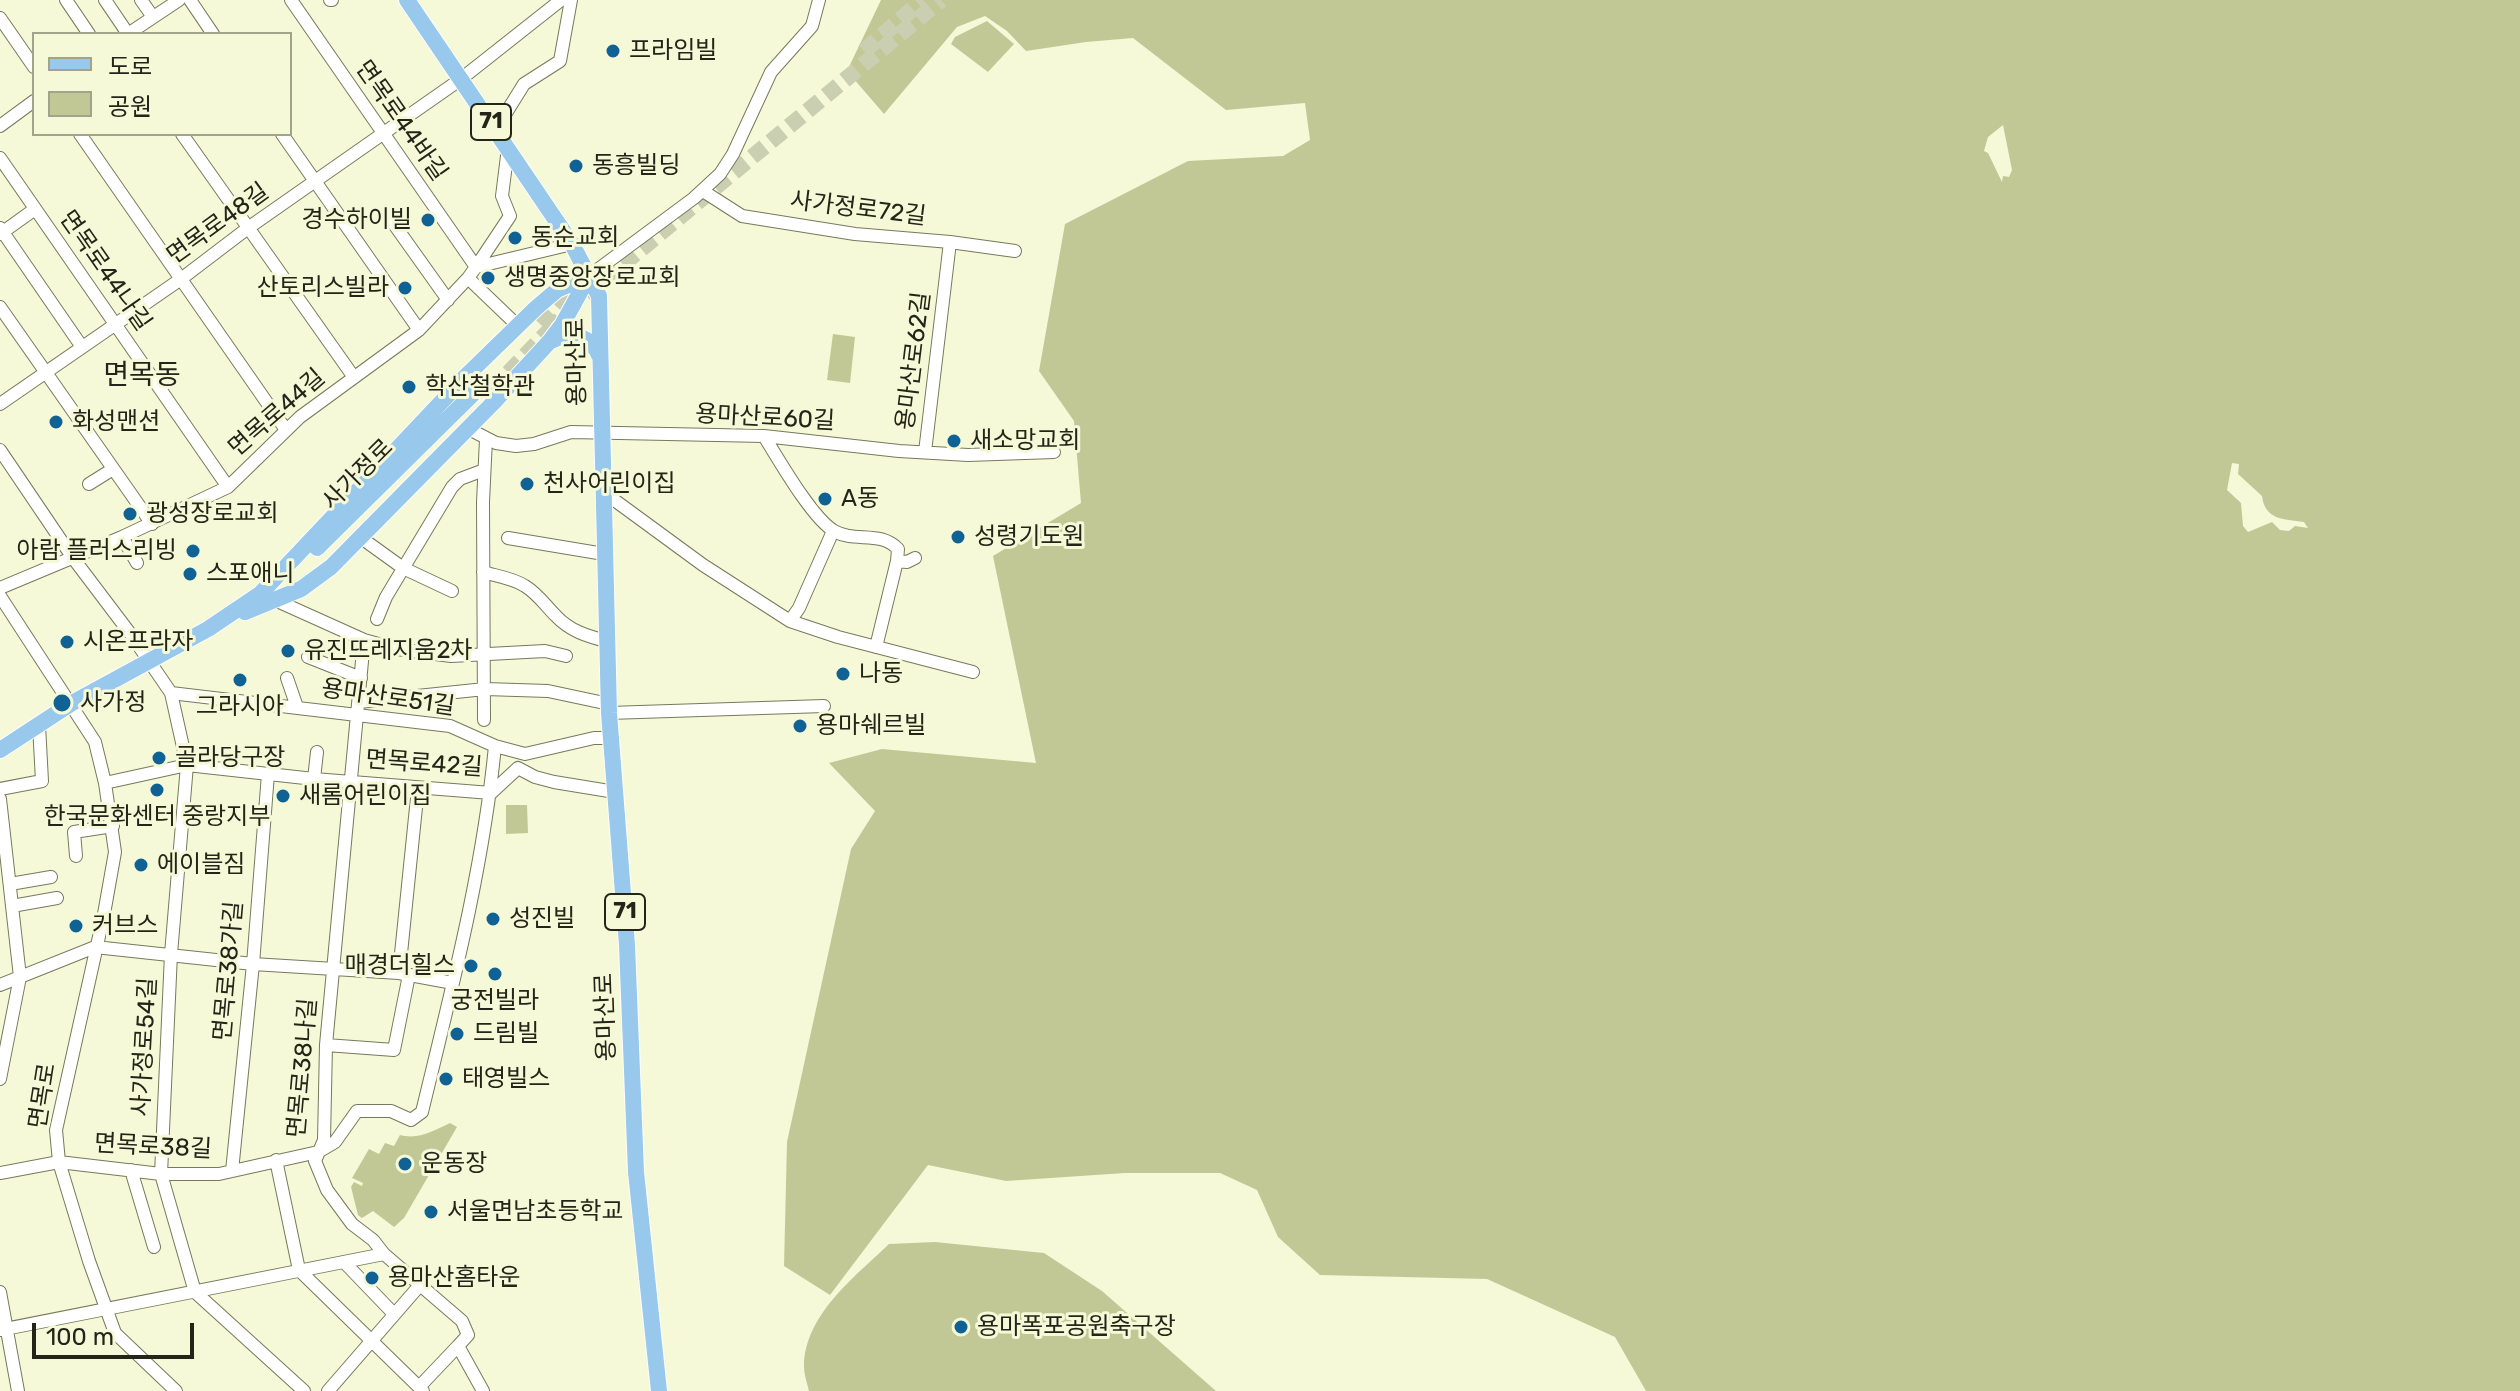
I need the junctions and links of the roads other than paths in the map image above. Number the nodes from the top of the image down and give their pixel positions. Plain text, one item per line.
1 (66, 0) edge
2 (105, 0) edge
3 (141, 0) edge
4 (179, 0) edge
5 (190, 0) edge
6 (291, 0) edge
7 (407, 0) edge
8 (561, 0) edge
9 (571, 0) edge
10 (819, 0) edge
11 (153, 17) junction
12 (0, 18) edge
13 (88, 32) edge
14 (127, 32) edge
15 (131, 32) edge
16 (212, 32) edge
17 (32, 64) edge
18 (461, 79) junction
19 (32, 102) edge
20 (0, 126) edge
21 (496, 129) junction
22 (382, 134) junction
23 (81, 136) edge
24 (183, 136) edge
25 (283, 136) edge
26 (508, 148) junction
27 (0, 158) edge
28 (315, 182) junction
29 (703, 191) junction
30 (35, 209) junction
31 (391, 220) dead end
32 (248, 228) junction
33 (1, 231) edge
34 (950, 242) junction
35 (572, 244) junction
36 (1015, 251) dead end
37 (472, 272) junction
38 (589, 276) junction
39 (181, 279) junction
40 (448, 300) junction
41 (0, 307) edge
42 (536, 308) junction
43 (115, 325) junction
44 (518, 326) junction
45 (419, 330) junction
46 (554, 336) junction
47 (82, 347) junction
48 (601, 359) junction
49 (45, 373) junction
50 (353, 376) junction
51 (0, 404) edge
52 (467, 428) junction
53 (286, 430) junction
54 (602, 433) junction
55 (764, 436) junction
56 (486, 439) junction
57 (0, 450) edge
58 (925, 452) junction
59 (1054, 452) dead end
60 (113, 469) junction
61 (484, 470) junction
62 (89, 484) dead end
63 (228, 487) junction
64 (602, 491) junction
65 (152, 524) junction
66 (833, 531) junction
67 (122, 537) junction
68 (360, 537) junction
69 (508, 538) dead end
70 (604, 554) junction
71 (73, 558) junction
72 (915, 558) dead end
73 (897, 561) junction
74 (137, 563) dead end
75 (403, 568) junction
76 (483, 572) junction
77 (0, 588) edge
78 (452, 591) dead end
79 (0, 596) edge
80 (273, 596) junction
81 (377, 619) dead end
82 (790, 621) junction
83 (364, 640) junction
84 (606, 641) junction
85 (876, 647) junction
86 (485, 652) junction
87 (566, 656) dead end
88 (308, 657) dead end
89 (150, 660) junction
90 (973, 672) dead end
91 (287, 678) dead end
92 (361, 678) junction
93 (485, 689) junction
94 (171, 693) junction
95 (72, 703) junction
96 (824, 706) dead end
97 (297, 707) junction
98 (609, 708) junction
99 (358, 709) junction
100 (484, 720) dead end
101 (39, 725) junction
102 (611, 738) junction
103 (495, 746) junction
104 (0, 749) edge
105 (317, 752) dead end
106 (0, 757) edge
107 (187, 765) junction
108 (268, 774) junction
109 (314, 779) junction
110 (349, 782) junction
111 (105, 783) junction
112 (418, 788) junction
113 (0, 789) edge
114 (615, 792) junction
115 (491, 793) junction
116 (0, 799) edge
117 (113, 826) junction
118 (1, 828) edge
119 (76, 856) dead end
120 (51, 877) dead end
121 (10, 884) junction
122 (57, 898) dead end
123 (12, 906) junction
124 (95, 947) junction
125 (171, 954) junction
126 (253, 964) junction
127 (334, 971) junction
128 (404, 974) junction
129 (20, 977) junction
130 (453, 983) junction
131 (0, 985) edge
132 (326, 1045) junction
133 (0, 1079) edge
134 (318, 1152) junction
135 (276, 1160) junction
136 (59, 1162) junction
137 (131, 1170) junction
138 (232, 1171) junction
139 (0, 1173) edge
140 (161, 1174) junction
141 (154, 1247) dead end
142 (384, 1254) junction
143 (344, 1262) junction
144 (299, 1270) junction
145 (420, 1285) junction
146 (0, 1292) edge
147 (195, 1292) junction
148 (107, 1310) junction
149 (394, 1314) junction
150 (4, 1329) edge
151 (370, 1341) junction
152 (458, 1346) junction
153 (421, 1388) edge
154 (18, 1391) edge
155 (176, 1391) edge
156 (304, 1391) edge
157 (328, 1391) edge
158 (483, 1391) edge
159 (659, 1391) edge

1 - 13 street
2 - 14 street
3 - 11 street
4 - 11 street
5 - 16 street
6 - 22 street, 면목로44바길
7 - 18 main road, 용마산로 / 71
8 - 18 street, 면목로48길
9 - 21 street
10 - 29 street
11 - 15 street
12 - 17 street
18 - 21 main road, 용마산로 / 71
18 - 22 street, 면목로48길
19 - 20 street
21 - 26 main road, 용마산로 / 71
22 - 28 street, 면목로48길
22 - 37 street, 면목로44바길
23 - 39 street
24 - 32 street
25 - 28 street
26 - 35 main road, 용마산로 / 71
26 - 37 street
27 - 30 street, 면목로44나길
28 - 32 street, 면목로48길
28 - 45 street
29 - 34 street, 사가정로72길
29 - 38 street
30 - 33 street
30 - 43 street, 면목로44나길
31 - 40 street
32 - 39 street, 면목로48길
32 - 50 street
33 - 47 street
34 - 36 street, 사가정로72길
34 - 58 street, 용마산로62길
35 - 37 street
35 - 38 main road, 용마산로 / 71
37 - 40 street, 면목로44길
37 - 44 street
38 - 42 main road
38 - 46 main road
38 - 48 main road, 용마산로 / 71
39 - 43 street, 면목로48길
39 - 53 street
40 - 45 street, 면목로44길
41 - 49 street
42 - 44 main road
42 - 46 main road
43 - 47 street, 면목로48길
43 - 63 street, 면목로44나길
44 - 80 main road
45 - 50 street, 면목로44길
46 - 48 main road
46 - 52 main road
47 - 49 street, 면목로48길
48 - 54 main road, 용마산로 / 71
49 - 51 street, 면목로48길
49 - 60 street
50 - 53 street, 면목로44길
52 - 56 street
52 - 68 main road
53 - 63 street, 면목로44길
54 - 55 street, 용마산로60길
54 - 56 street, 용마산로60길
54 - 64 main road, 용마산로 / 71
55 - 58 street, 용마산로60길
55 - 66 street
56 - 61 street
57 - 71 street, 사가정로54길
58 - 59 street, 용마산로62길
60 - 62 street
60 - 65 street
61 - 75 street
61 - 76 street
63 - 65 street, 면목로44길
64 - 70 main road, 용마산로 / 71
64 - 82 street
65 - 67 street, 면목로44길
66 - 73 street
66 - 82 street
67 - 71 street, 면목로44길
67 - 74 street
68 - 75 street
68 - 80 main road
69 - 70 street
70 - 84 main road, 용마산로 / 71
71 - 77 street, 면목로44길
71 - 89 street, 사가정로54길
72 - 73 street
73 - 85 street
75 - 78 street
75 - 81 street
76 - 84 street
76 - 86 street
79 - 95 street, 면목로
80 - 80 main road, 사가정로
80 - 83 street
80 - 89 main road
82 - 85 street
83 - 86 street
83 - 92 street, 면목로38나길
84 - 98 main road, 용마산로 / 71
85 - 90 street
86 - 87 street
86 - 93 street
88 - 92 street
89 - 94 street, 사가정로54길
89 - 95 main road
91 - 97 street, 용마산로51길
92 - 99 street, 면목로38나길
93 - 98 street
93 - 99 street
93 - 100 street
94 - 97 street, 용마산로51길
94 - 107 street, 사가정로54길
95 - 101 main road
95 - 111 street, 면목로
96 - 98 street
97 - 99 street, 용마산로51길
98 - 102 main road, 용마산로 / 71
99 - 103 street, 용마산로51길
99 - 110 street, 면목로38나길
101 - 104 main road
101 - 113 street
102 - 103 street, 용마산로51길
102 - 114 main road, 용마산로 / 71
103 - 115 street
104 - 106 street
105 - 109 street
107 - 108 street, 면목로42길
107 - 111 street, 면목로42길
107 - 125 street, 사가정로54길
108 - 109 street, 면목로42길
108 - 126 street, 면목로38가길
109 - 110 street, 면목로42길
110 - 112 street, 면목로42길
110 - 127 street, 면목로38나길
111 - 117 street, 면목로
112 - 115 street, 면목로42길
112 - 128 street
114 - 115 street, 면목로42길
114 - 159 main road, 용마산로 / 71
115 - 130 street
116 - 118 street
117 - 119 street
117 - 124 street, 면목로
118 - 121 street
120 - 121 street
121 - 123 street
122 - 123 street
123 - 129 street
124 - 125 street
124 - 129 street
124 - 136 street, 면목로
125 - 126 street
125 - 140 street, 사가정로54길
126 - 127 street
126 - 138 street, 면목로38가길
127 - 128 street
127 - 132 street, 면목로38나길
128 - 130 street
128 - 132 street
129 - 131 street
129 - 133 street
130 - 134 street
132 - 134 street, 면목로38나길
134 - 135 street, 면목로38길
134 - 142 street, 면목로38나길
135 - 138 street, 면목로38길
135 - 144 street
136 - 137 street, 면목로38길
136 - 139 street, 면목로38길
136 - 148 street, 면목로
137 - 140 street, 면목로38길
137 - 141 street
138 - 140 street, 면목로38길
140 - 147 street, 사가정로54길
142 - 143 street
142 - 145 street, 면목로38나길
143 - 144 street
143 - 149 street
144 - 147 street
144 - 151 street
145 - 149 street
145 - 152 street, 면목로38나길
146 - 150 street
147 - 148 street
147 - 156 street
148 - 150 street
148 - 155 street, 면목로
149 - 151 street
150 - 154 street
151 - 153 street
151 - 157 street
152 - 153 street
152 - 158 street, 면목로38나길

